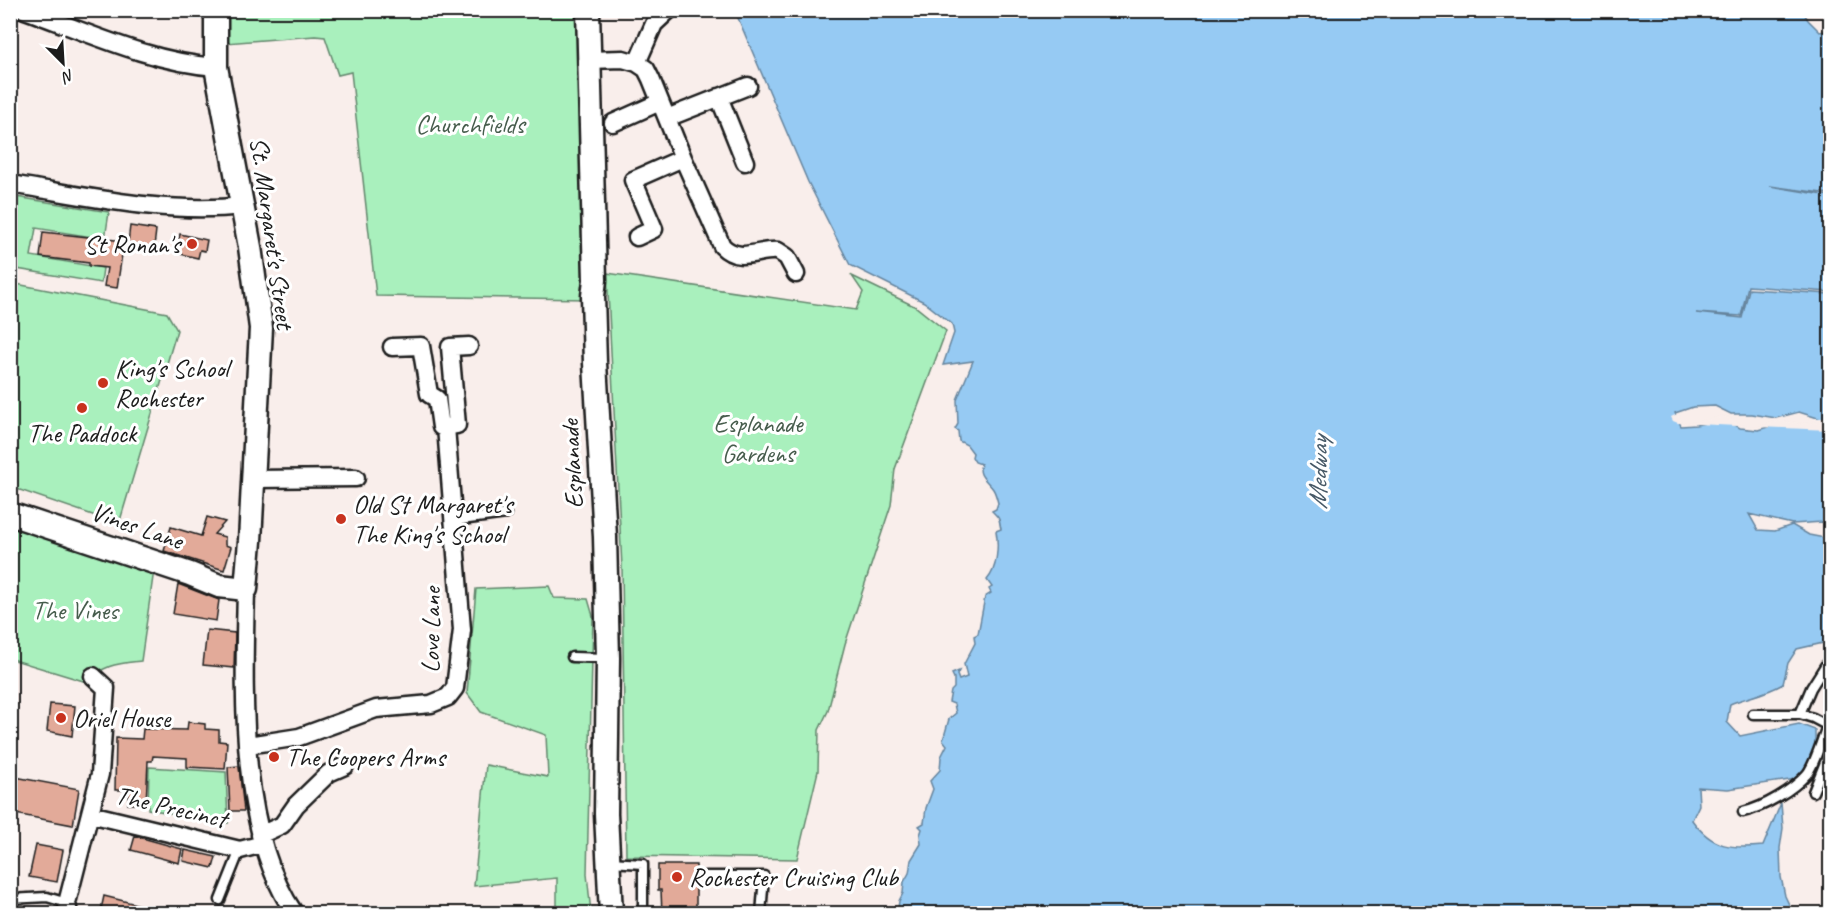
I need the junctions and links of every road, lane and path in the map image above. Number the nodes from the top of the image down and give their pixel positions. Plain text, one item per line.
1 (25, 10) edge
2 (216, 10) edge
3 (588, 10) edge
4 (669, 10) edge
5 (588, 60) junction
6 (637, 63) junction
7 (216, 67) junction
8 (748, 86) dead end
9 (719, 98) junction
10 (660, 102) junction
11 (667, 118) junction
12 (613, 123) dead end
13 (683, 158) junction
14 (745, 162) dead end
15 (10, 184) edge
16 (243, 206) junction
17 (637, 237) dead end
18 (796, 274) dead end
19 (469, 346) dead end
20 (392, 347) dead end
21 (446, 427) junction
22 (356, 478) dead end
23 (253, 479) junction
24 (10, 514) edge
25 (506, 514) dead end
26 (454, 521) junction
27 (246, 589) junction
28 (572, 657) dead end
29 (608, 658) junction
30 (1830, 658) edge
31 (93, 676) dead end
32 (1753, 714) dead end
33 (1800, 714) junction
34 (1829, 727) edge
35 (248, 745) junction
36 (1830, 750) edge
37 (345, 765) dead end
38 (1813, 792) dead end
39 (1743, 812) dead end
40 (90, 814) junction
41 (261, 839) junction
42 (240, 850) junction
43 (609, 862) junction
44 (706, 876) dead end
45 (10, 899) edge
46 (220, 900) dead end
47 (68, 908) edge
48 (295, 914) edge
49 (611, 914) edge
50 (643, 914) edge
51 (761, 914) edge

1 - 7 street
2 - 7 street, St. Margaret's Street
3 - 5 street, Esplanade
4 - 6 street
5 - 6 street
5 - 29 street, Esplanade
6 - 10 street
7 - 16 street, St. Margaret's Street
8 - 9 street
9 - 11 street
9 - 14 street
10 - 11 street
10 - 12 street
11 - 13 street
13 - 17 street
13 - 18 street
15 - 16 street
16 - 23 street, St. Margaret's Street
19 - 21 street, Love Lane
20 - 21 street, Love Lane
21 - 26 street, Love Lane
22 - 23 street
23 - 27 street, St. Margaret's Street
24 - 27 street, Vines Lane
25 - 26 lane
26 - 35 street, Love Lane
27 - 35 street
28 - 29 lane
29 - 43 street, Esplanade
30 - 33 lane
31 - 40 street
32 - 33 lane
33 - 34 lane
34 - 39 lane
35 - 41 street
36 - 38 lane
37 - 41 street, The Precinct
40 - 42 street, The Precinct
40 - 47 street
41 - 42 street, The Precinct
41 - 48 street
42 - 46 lane, The Precinct
43 - 49 street, Esplanade
43 - 50 lane
44 - 51 lane
45 - 47 lane

